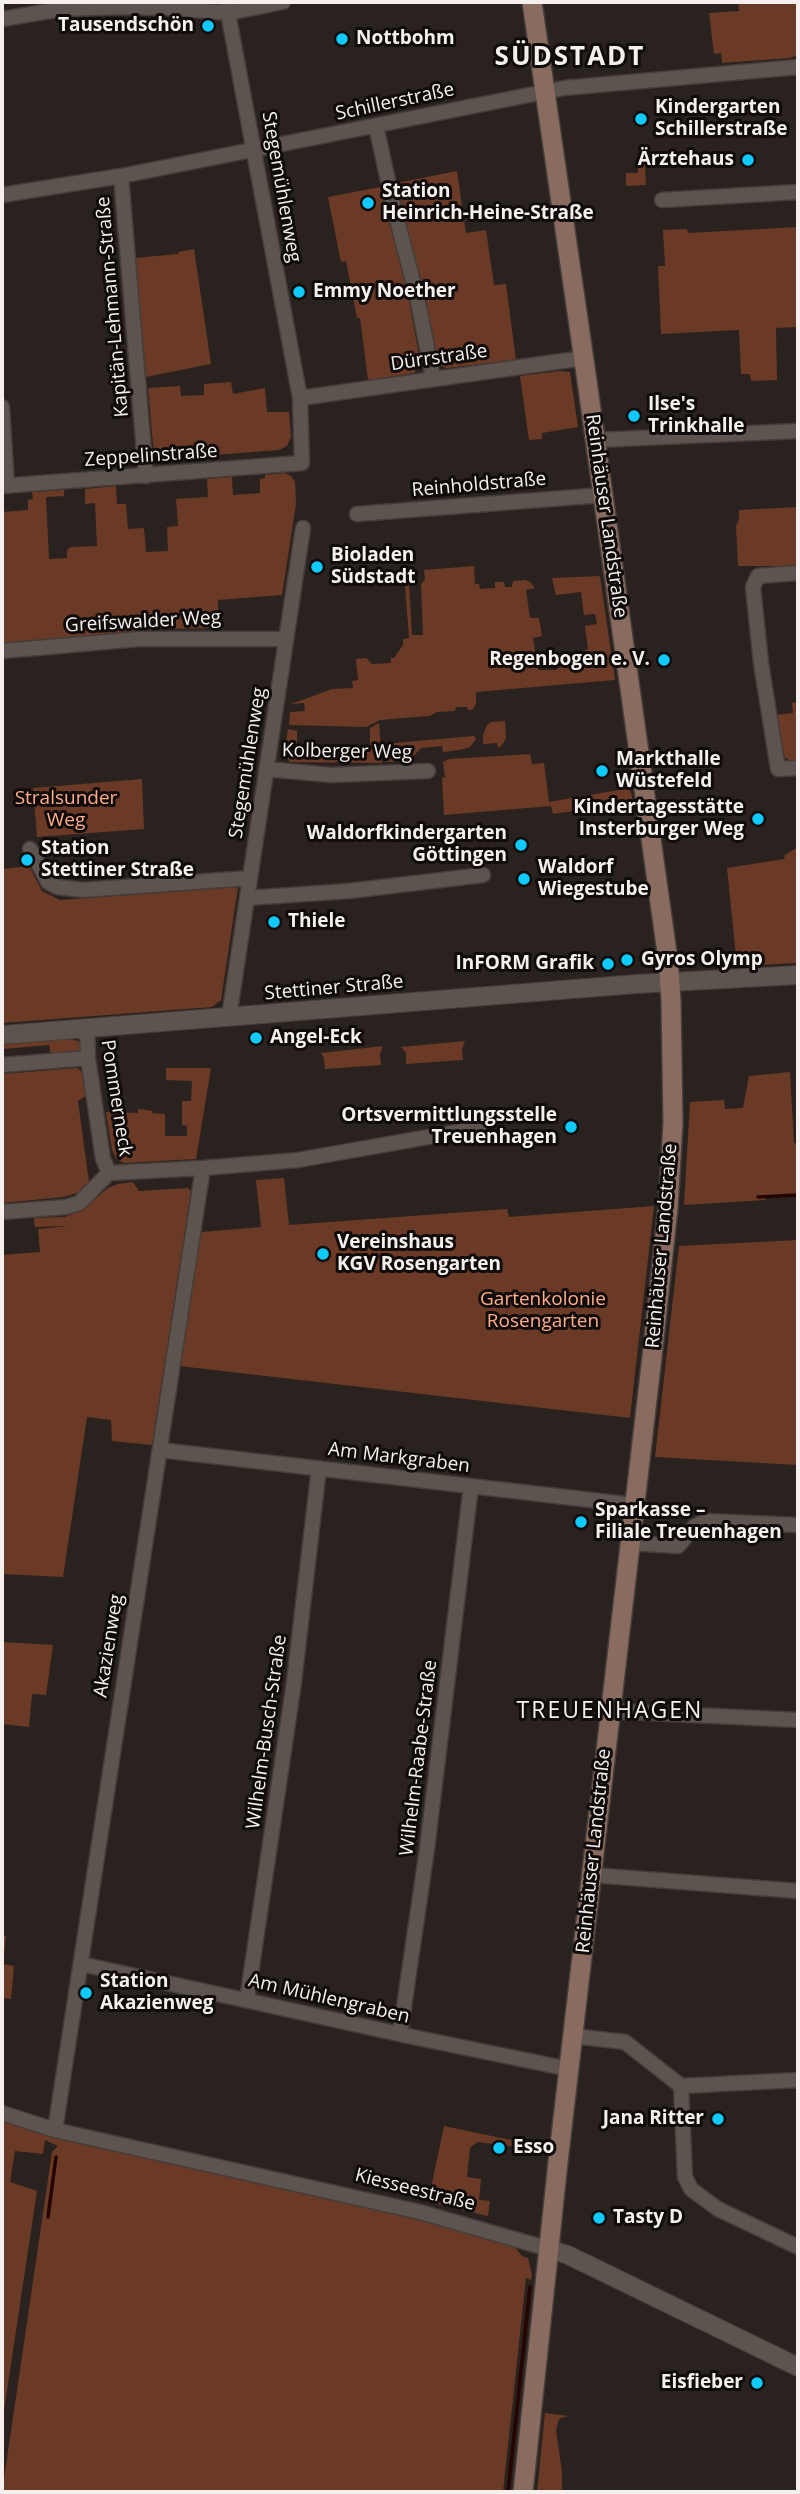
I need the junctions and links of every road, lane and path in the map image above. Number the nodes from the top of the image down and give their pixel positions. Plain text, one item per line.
1 (283, 2) edge
2 (532, 2) edge
3 (62, 5) edge
4 (227, 7) edge
5 (2, 19) edge
6 (798, 67) edge
7 (545, 91) junction
8 (376, 126) junction
9 (255, 150) junction
10 (121, 176) junction
11 (798, 192) edge
12 (2, 195) edge
13 (662, 200) dead end
14 (584, 359) junction
15 (433, 378) junction
16 (300, 398) junction
17 (2, 407) edge
18 (798, 431) edge
19 (596, 440) junction
20 (302, 463) joint
21 (146, 476) junction
22 (4, 486) edge
23 (603, 495) junction
24 (358, 514) dead end
25 (303, 528) dead end
26 (798, 573) edge
27 (286, 639) junction
28 (2, 651) edge
29 (798, 768) edge
30 (266, 769) junction
31 (428, 771) dead end
32 (30, 849) dead end
33 (483, 876) dead end
34 (250, 878) junction
35 (247, 898) junction
36 (798, 975) edge
37 (670, 981) junction
38 (229, 1017) junction
39 (86, 1029) junction
40 (2, 1035) edge
41 (88, 1058) junction
42 (2, 1065) edge
43 (479, 1128) dead end
44 (203, 1168) junction
45 (110, 1173) junction
46 (2, 1212) edge
47 (160, 1450) junction
48 (319, 1468) junction
49 (471, 1486) junction
50 (634, 1505) junction
51 (798, 1525) edge
52 (630, 1543) junction
53 (610, 1711) junction
54 (798, 1720) edge
55 (592, 1875) junction
56 (798, 1891) edge
57 (81, 1964) junction
58 (247, 2000) junction
59 (400, 2034) junction
60 (573, 2036) junction
61 (569, 2069) junction
62 (798, 2080) edge
63 (681, 2086) junction
64 (2, 2113) edge
65 (55, 2130) junction
66 (798, 2247) edge
67 (549, 2249) junction
68 (798, 2367) edge
69 (523, 2492) edge

1 - 4 street
2 - 7 main road, Reinhäuser Landstraße
3 - 4 street
3 - 5 street
4 - 9 street, Stegemühlenweg
6 - 7 street, Schillerstraße
7 - 8 street, Schillerstraße
7 - 14 main road, Reinhäuser Landstraße
8 - 9 street, Schillerstraße
8 - 15 street
9 - 10 street, Schillerstraße
9 - 16 street, Stegemühlenweg
10 - 12 street, Schillerstraße
10 - 21 street, Kapitän-Lehmann-Straße
11 - 13 street
14 - 15 street, Dürrstraße
14 - 19 main road, Reinhäuser Landstraße
15 - 16 street, Dürrstraße
16 - 20 street, Stegemühlenweg
17 - 22 street
18 - 19 street
19 - 23 main road, Reinhäuser Landstraße
20 - 21 street, Zeppelinstraße
21 - 22 street, Zeppelinstraße
23 - 24 street, Reinholdstraße
23 - 37 main road, Reinhäuser Landstraße
25 - 27 street, Stegemühlenweg
26 - 29 street
27 - 28 street, Greifswalder Weg
27 - 30 street, Stegemühlenweg
30 - 31 street, Kolberger Weg
30 - 34 street, Stegemühlenweg
32 - 34 street
33 - 35 street
34 - 35 street, Stegemühlenweg
35 - 38 street, Stegemühlenweg
36 - 37 street, Stettiner Straße
37 - 38 street, Stettiner Straße
37 - 50 main road, Reinhäuser Landstraße
38 - 39 street, Stettiner Straße
39 - 40 street, Stettiner Straße
39 - 41 street, Pommerneck
41 - 42 street
41 - 45 street, Pommerneck
43 - 44 street, Pommerneck
44 - 45 street, Pommerneck
44 - 47 street, Akazienweg
45 - 46 street, Pommerneck
47 - 48 street, Am Markgraben
47 - 57 street, Akazienweg
48 - 49 street, Am Markgraben
48 - 58 street, Wilhelm-Busch-Straße
49 - 50 street, Am Markgraben
49 - 59 street, Wilhelm-Raabe-Straße
50 - 52 main road, Reinhäuser Landstraße
51 - 52 street
52 - 53 main road, Reinhäuser Landstraße
53 - 54 street
53 - 55 main road, Reinhäuser Landstraße
55 - 56 street
55 - 60 main road, Reinhäuser Landstraße
57 - 58 street, Am Mühlengraben
57 - 65 street, Akazienweg
58 - 59 street, Am Mühlengraben
59 - 61 street, Am Mühlengraben
60 - 61 main road, Reinhäuser Landstraße
60 - 63 street
61 - 67 main road, Reinhäuser Landstraße
62 - 63 street
63 - 66 street
64 - 65 street, Kiesseestraße
65 - 67 street, Kiesseestraße
67 - 68 street, Kiesseestraße
67 - 69 main road, Reinhäuser Landstraße

